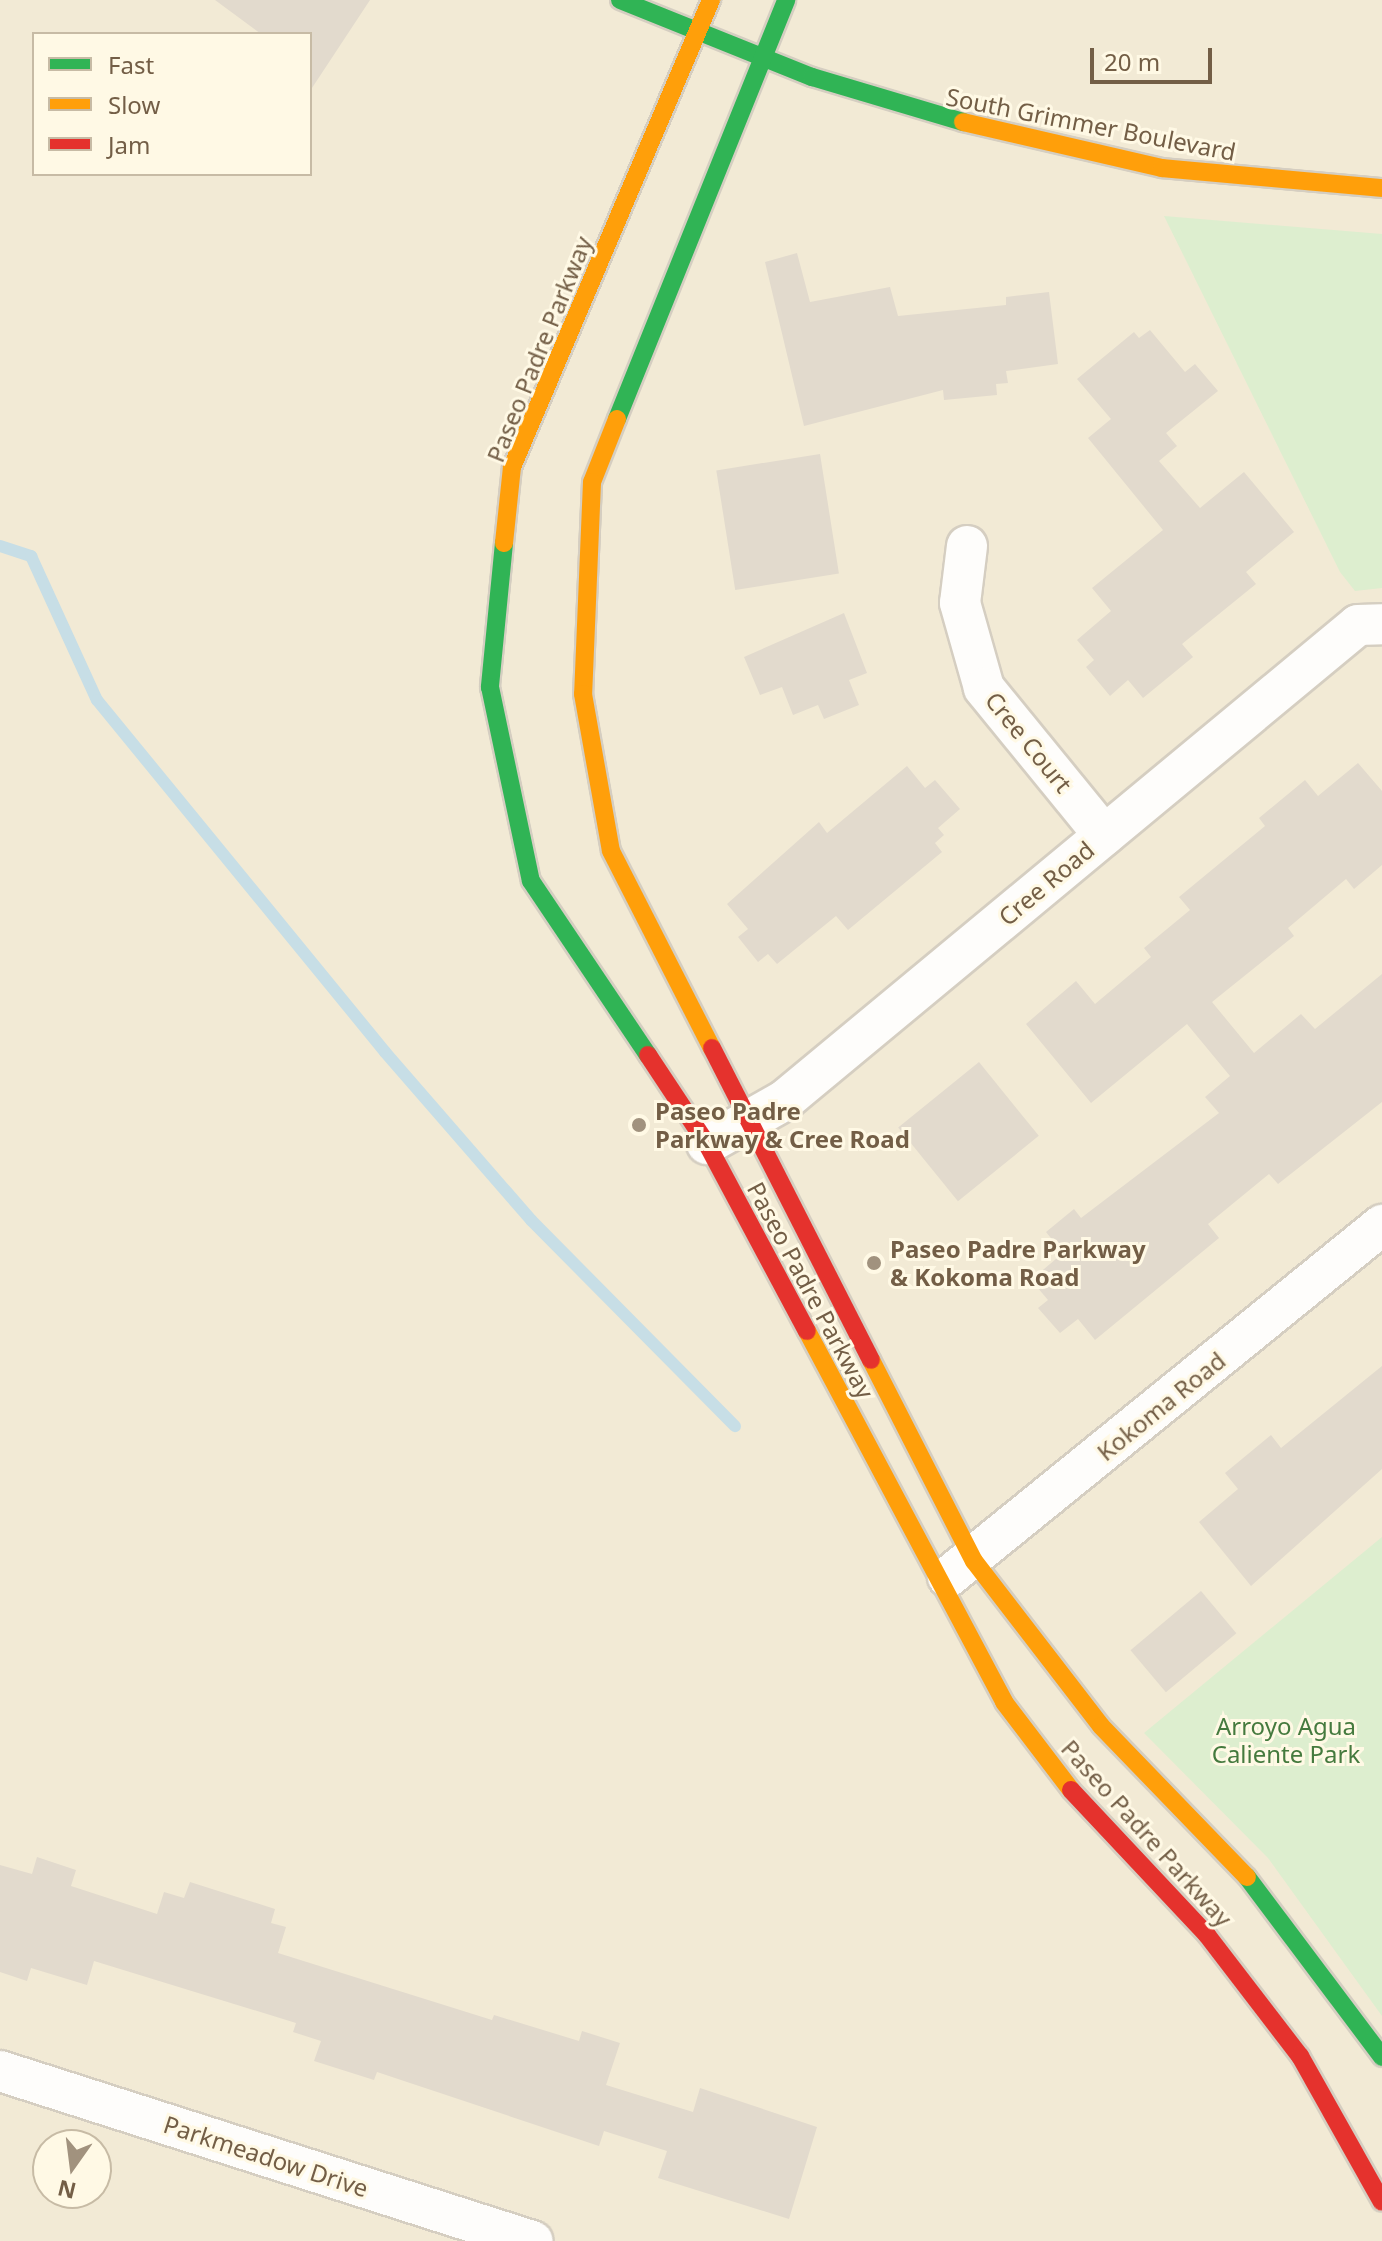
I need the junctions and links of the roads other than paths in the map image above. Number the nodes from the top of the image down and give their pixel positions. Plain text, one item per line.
1 (620, 0) edge
2 (711, 0) edge
3 (786, 0) edge
4 (698, 33) junction
5 (763, 59) junction
6 (1382, 188) edge
7 (967, 546) dead end
8 (1382, 624) edge
9 (1104, 835) junction
10 (750, 1116) junction
11 (707, 1144) junction
12 (1382, 1225) edge
13 (974, 1561) junction
14 (938, 1583) junction
15 (1382, 2057) edge
16 (0, 2071) edge
17 (1382, 2202) edge
18 (532, 2241) edge

1 - 4 main road, South Grimmer Boulevard
2 - 4 main road, Paseo Padre Parkway
3 - 5 main road, Paseo Padre Parkway
4 - 5 main road, South Grimmer Boulevard
4 - 11 main road, Paseo Padre Parkway
5 - 6 main road, South Grimmer Boulevard
5 - 10 main road, Paseo Padre Parkway
7 - 9 street, Cree Court
8 - 9 street, Cree Road
9 - 10 street, Cree Road
10 - 11 street, Cree Road
10 - 13 main road, Paseo Padre Parkway
11 - 14 main road, Paseo Padre Parkway
12 - 13 street, Kokoma Road
13 - 14 street, Kokoma Road
13 - 15 main road, Paseo Padre Parkway
14 - 17 main road, Paseo Padre Parkway
16 - 18 street, Parkmeadow Drive

